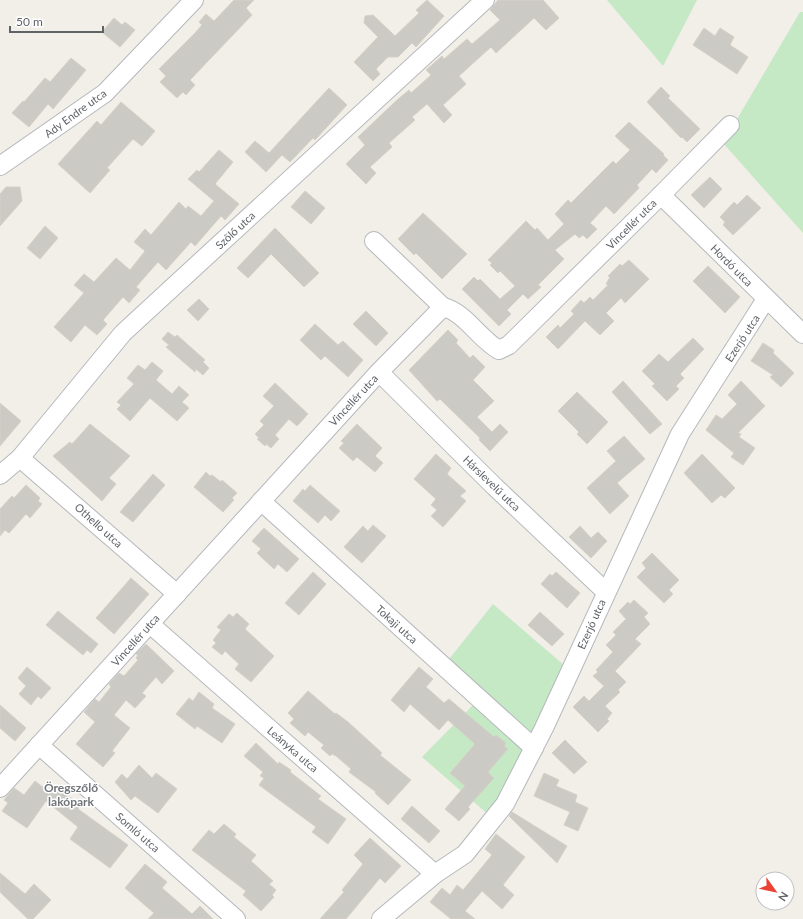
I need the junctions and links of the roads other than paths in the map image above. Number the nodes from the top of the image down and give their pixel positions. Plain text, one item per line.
1 (194, 0) edge
2 (485, 0) edge
3 (730, 124) dead end
4 (0, 166) edge
5 (661, 195) junction
6 (374, 241) dead end
7 (766, 299) junction
8 (443, 307) junction
9 (803, 334) edge
10 (379, 372) junction
11 (20, 458) junction
12 (0, 475) edge
13 (261, 501) junction
14 (606, 592) junction
15 (177, 594) junction
16 (150, 624) junction
17 (39, 745) junction
18 (534, 748) junction
19 (0, 788) edge
20 (435, 874) junction
21 (236, 919) edge
22 (381, 919) edge

1 - 4 street, Ady Endre utca
2 - 11 street, Szőlő utca
3 - 5 street, Vincellér utca
5 - 7 street, Hordó utca
5 - 8 street, Vincellér utca
6 - 8 street
7 - 9 street, Hordó utca
7 - 14 street, Ezerjó utca
8 - 10 street, Vincellér utca
10 - 13 street, Vincellér utca
10 - 14 street, Hárslevelű utca
11 - 12 street, Szőlő utca
11 - 15 street, Othello utca
13 - 15 street, Vincellér utca
13 - 18 street, Tokaji utca
14 - 18 street, Ezerjó utca
15 - 16 street, Vincellér utca
16 - 17 street, Vincellér utca
16 - 20 street, Leányka utca
17 - 19 street, Vincellér utca
17 - 21 street, Somló utca
18 - 20 street, Ezerjó utca
20 - 22 street, Ezerjó utca

